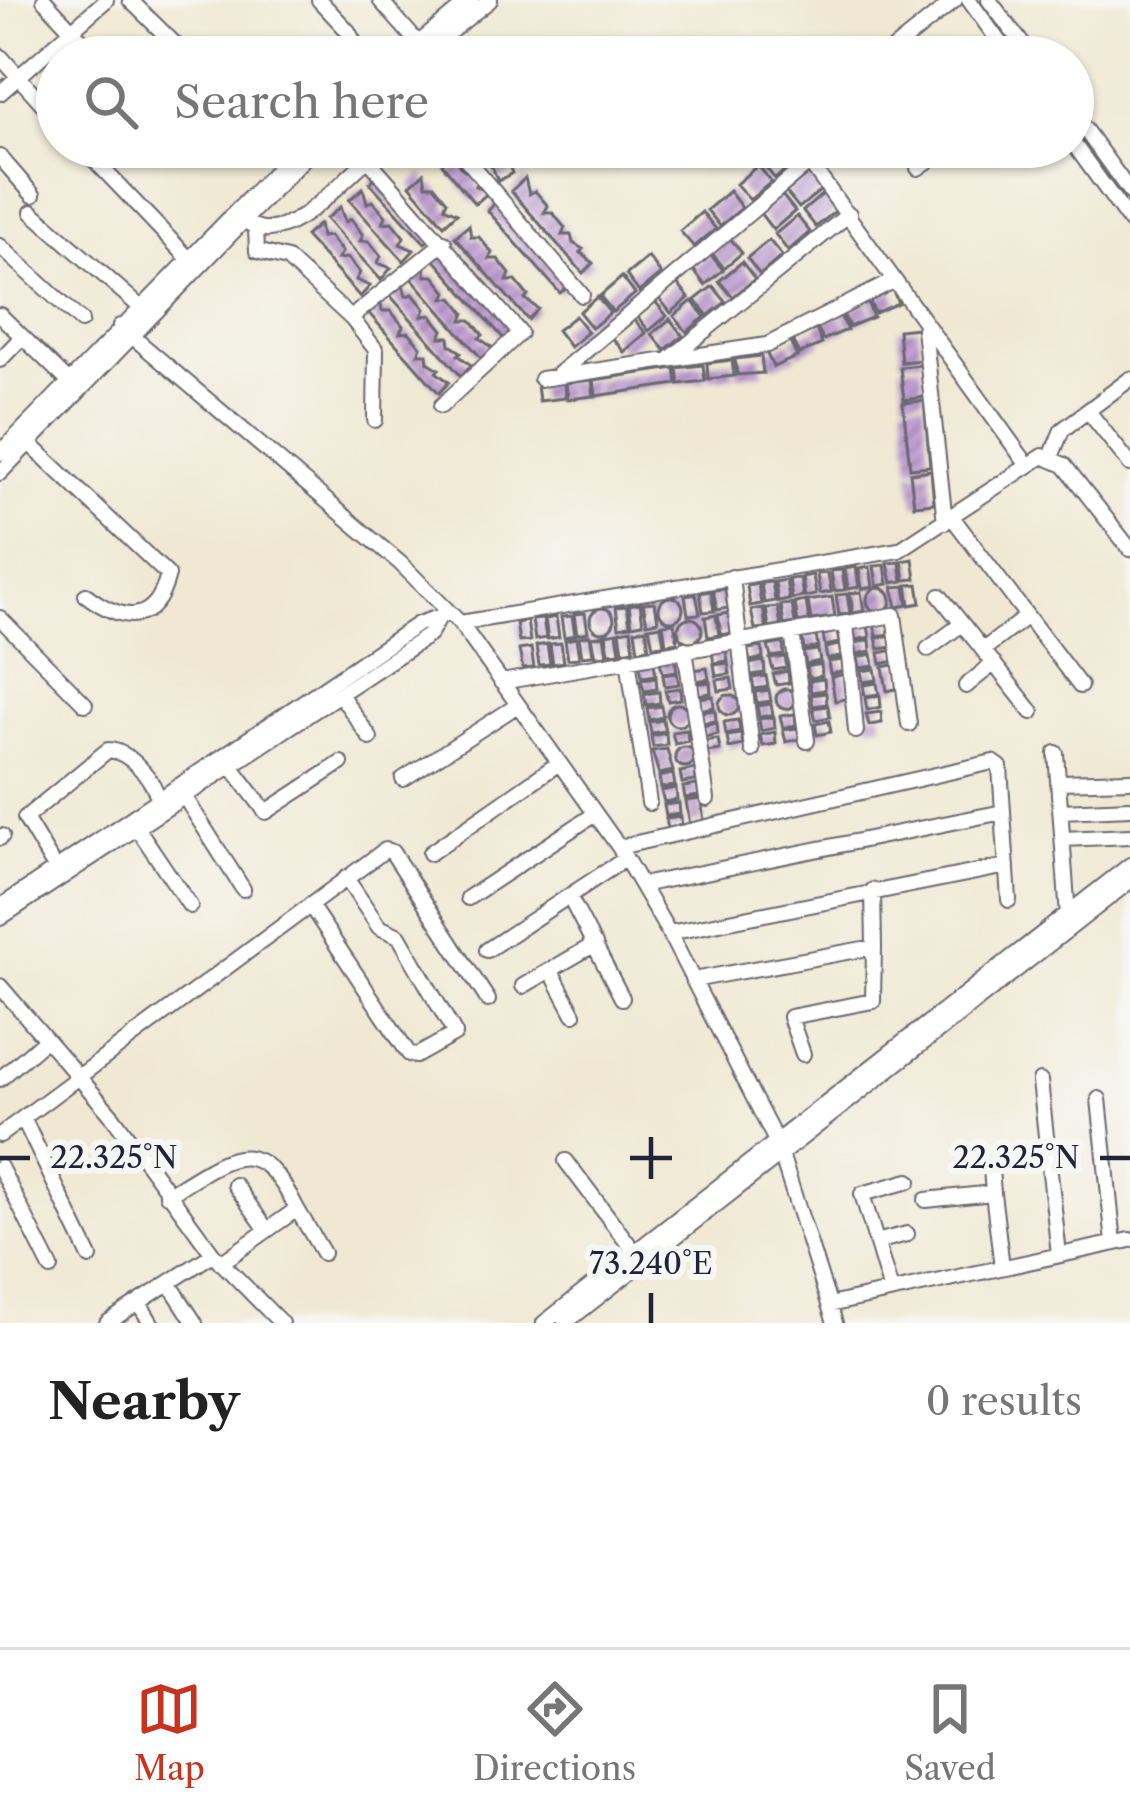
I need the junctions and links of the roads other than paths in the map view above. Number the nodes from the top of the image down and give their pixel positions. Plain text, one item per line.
1 (44, 0) edge
2 (106, 0) edge
3 (130, 0) edge
4 (319, 0) edge
5 (380, 0) edge
6 (472, 0) edge
7 (490, 0) edge
8 (956, 0) edge
9 (969, 0) edge
10 (989, 0) edge
11 (71, 31) junction
12 (65, 36) edge
13 (76, 36) edge
14 (167, 36) edge
15 (350, 36) edge
16 (408, 36) edge
17 (434, 36) edge
18 (439, 36) edge
19 (911, 36) edge
20 (995, 36) edge
21 (1014, 36) edge
22 (0, 56) edge
23 (36, 63) edge
24 (19, 78) junction
25 (0, 93) edge
26 (36, 96) edge
27 (1094, 142) edge
28 (0, 157) edge
29 (102, 168) edge
30 (278, 168) edge
31 (297, 168) edge
32 (348, 168) edge
33 (378, 168) edge
34 (473, 168) edge
35 (793, 168) edge
36 (814, 168) edge
37 (1091, 168) edge
38 (1130, 192) edge
39 (33, 195) dead end
40 (32, 212) dead end
41 (849, 214) junction
42 (1130, 221) edge
43 (250, 223) junction
44 (444, 242) junction
45 (0, 246) edge
46 (188, 257) junction
47 (893, 281) junction
48 (582, 295) dead end
49 (139, 306) junction
50 (358, 312) dead end
51 (0, 315) edge
52 (81, 321) dead end
53 (923, 324) junction
54 (126, 330) junction
55 (21, 338) junction
56 (669, 359) junction
57 (0, 360) edge
58 (1130, 379) edge
59 (68, 381) junction
60 (441, 406) dead end
61 (1088, 410) junction
62 (375, 420) dead end
63 (28, 443) junction
64 (0, 453) edge
65 (1051, 457) junction
66 (1026, 463) junction
67 (1130, 464) edge
68 (0, 473) edge
69 (948, 520) junction
70 (1130, 549) edge
71 (732, 577) junction
72 (86, 596) dead end
73 (940, 596) dead end
74 (1028, 616) junction
75 (0, 618) edge
76 (449, 618) junction
77 (846, 623) junction
78 (962, 623) junction
79 (792, 632) junction
80 (738, 641) junction
81 (685, 649) junction
82 (928, 649) dead end
83 (983, 650) junction
84 (628, 658) junction
85 (994, 663) junction
86 (501, 682) junction
87 (966, 686) dead end
88 (1080, 686) dead end
89 (340, 694) junction
90 (85, 704) dead end
91 (518, 705) junction
92 (303, 709) junction
93 (1032, 712) dead end
94 (909, 724) dead end
95 (856, 731) dead end
96 (370, 738) dead end
97 (807, 741) dead end
98 (752, 751) dead end
99 (1056, 753) dead end
100 (559, 763) junction
101 (341, 764) dead end
102 (231, 766) junction
103 (403, 778) dead end
104 (1130, 780) edge
105 (1058, 782) junction
106 (184, 796) junction
107 (707, 799) dead end
108 (159, 803) junction
109 (649, 803) dead end
110 (1130, 808) edge
111 (1060, 811) junction
112 (1004, 812) junction
113 (595, 814) junction
114 (136, 826) junction
115 (1130, 836) edge
116 (1063, 839) junction
117 (430, 853) dead end
118 (622, 853) junction
119 (1130, 865) edge
120 (1006, 866) junction
121 (55, 868) junction
122 (346, 878) junction
123 (1130, 881) edge
124 (641, 885) junction
125 (243, 889) dead end
126 (873, 890) junction
127 (569, 896) junction
128 (468, 898) dead end
129 (1009, 900) dead end
130 (310, 904) junction
131 (190, 906) dead end
132 (0, 907) edge
133 (0, 917) edge
134 (1069, 921) junction
135 (669, 933) junction
136 (595, 944) junction
137 (874, 947) junction
138 (487, 950) dead end
139 (551, 970) junction
140 (693, 980) junction
141 (0, 986) edge
142 (523, 986) dead end
143 (622, 998) dead end
144 (488, 1000) dead end
145 (574, 1013) dead end
146 (46, 1039) junction
147 (803, 1054) dead end
148 (77, 1075) junction
149 (0, 1079) edge
150 (1040, 1081) dead end
151 (1100, 1099) dead end
152 (23, 1118) junction
153 (0, 1135) edge
154 (780, 1151) junction
155 (566, 1161) dead end
156 (0, 1166) edge
157 (991, 1169) dead end
158 (909, 1181) dead end
159 (235, 1185) dead end
160 (993, 1193) junction
161 (167, 1195) junction
162 (926, 1200) dead end
163 (297, 1209) junction
164 (267, 1229) junction
165 (907, 1234) dead end
166 (1122, 1241) edge
167 (876, 1242) junction
168 (323, 1253) dead end
169 (636, 1254) junction
170 (1059, 1255) junction
171 (90, 1257) dead end
172 (217, 1259) junction
173 (1002, 1267) junction
174 (51, 1268) dead end
175 (169, 1283) junction
176 (891, 1291) junction
177 (139, 1303) junction
178 (829, 1305) junction
179 (107, 1323) edge
180 (152, 1323) edge
181 (195, 1323) edge
182 (281, 1323) edge
183 (544, 1323) edge
184 (566, 1323) edge
185 (835, 1323) edge

1 - 11 street
2 - 11 street
3 - 14 street
4 - 15 street
5 - 16 street
6 - 17 street
7 - 18 street
8 - 19 street
9 - 20 street
10 - 21 street
11 - 12 street
11 - 13 street
22 - 24 street
23 - 24 street
24 - 25 street
24 - 26 street
27 - 38 street
28 - 39 street
29 - 46 street
30 - 46 street
31 - 43 street
32 - 43 street
33 - 44 street
34 - 48 street
35 - 56 street
36 - 41 street
37 - 42 street
40 - 49 street
41 - 47 street
41 - 56 street
43 - 54 street
43 - 62 street
44 - 50 street
44 - 60 street
45 - 52 street
46 - 49 street
47 - 53 street
47 - 56 street
49 - 54 street
51 - 55 street
53 - 66 street
53 - 69 street
54 - 59 street
54 - 63 street
54 - 76 street
55 - 57 street
55 - 59 street
58 - 61 street
59 - 64 street
61 - 65 street
61 - 67 street
63 - 68 street
63 - 72 street
65 - 66 street
65 - 70 street
66 - 69 street
69 - 71 street
69 - 74 street
71 - 76 street
71 - 80 street
73 - 78 street
74 - 83 street
74 - 88 street
75 - 90 street
76 - 86 street
76 - 89 street
76 - 92 street
77 - 79 street
77 - 94 street
77 - 95 street
78 - 82 street
78 - 83 street
79 - 80 street
79 - 97 street
80 - 81 street
80 - 98 street
81 - 84 street
81 - 107 street
83 - 85 street
84 - 86 street
84 - 109 street
85 - 87 street
85 - 93 street
86 - 91 street
89 - 92 street
89 - 96 street
91 - 100 street
91 - 103 street
92 - 102 street
92 - 108 street
99 - 105 street
100 - 113 street
100 - 117 street
101 - 102 street
102 - 106 street
104 - 105 street
105 - 111 street
106 - 108 street
106 - 125 street
108 - 114 street
108 - 121 street
108 - 121 street
110 - 111 street
111 - 116 street
112 - 118 street
112 - 120 street
112 - 124 street
113 - 118 street
113 - 128 street
114 - 131 street
114 - 133 street
115 - 116 street
116 - 134 street
118 - 124 street
118 - 127 street
119 - 134 street
120 - 126 street
120 - 129 street
121 - 132 street
122 - 130 street
122 - 130 street
122 - 144 street
123 - 134 street
124 - 135 street
126 - 135 street
126 - 137 street
127 - 136 street
127 - 138 street
130 - 148 street
134 - 154 street
135 - 140 street
136 - 139 street
136 - 143 street
137 - 140 street
137 - 147 street
139 - 142 street
139 - 145 street
140 - 154 street
141 - 146 street
146 - 148 street
146 - 149 street
148 - 152 street
148 - 161 street
150 - 170 street
151 - 166 street
152 - 153 street
152 - 171 street
154 - 169 street
154 - 178 street
154 - 184 street
155 - 169 street
156 - 174 street
157 - 160 street
158 - 167 street
159 - 164 street
160 - 162 street
160 - 173 street
161 - 163 street
161 - 172 street
163 - 164 street
163 - 168 street
164 - 172 street
165 - 167 street
166 - 170 street
167 - 176 street
169 - 183 street
170 - 173 street
172 - 175 street
172 - 182 street
173 - 176 street
175 - 177 street
175 - 181 street
176 - 178 street
177 - 179 street
177 - 180 street
178 - 185 street

